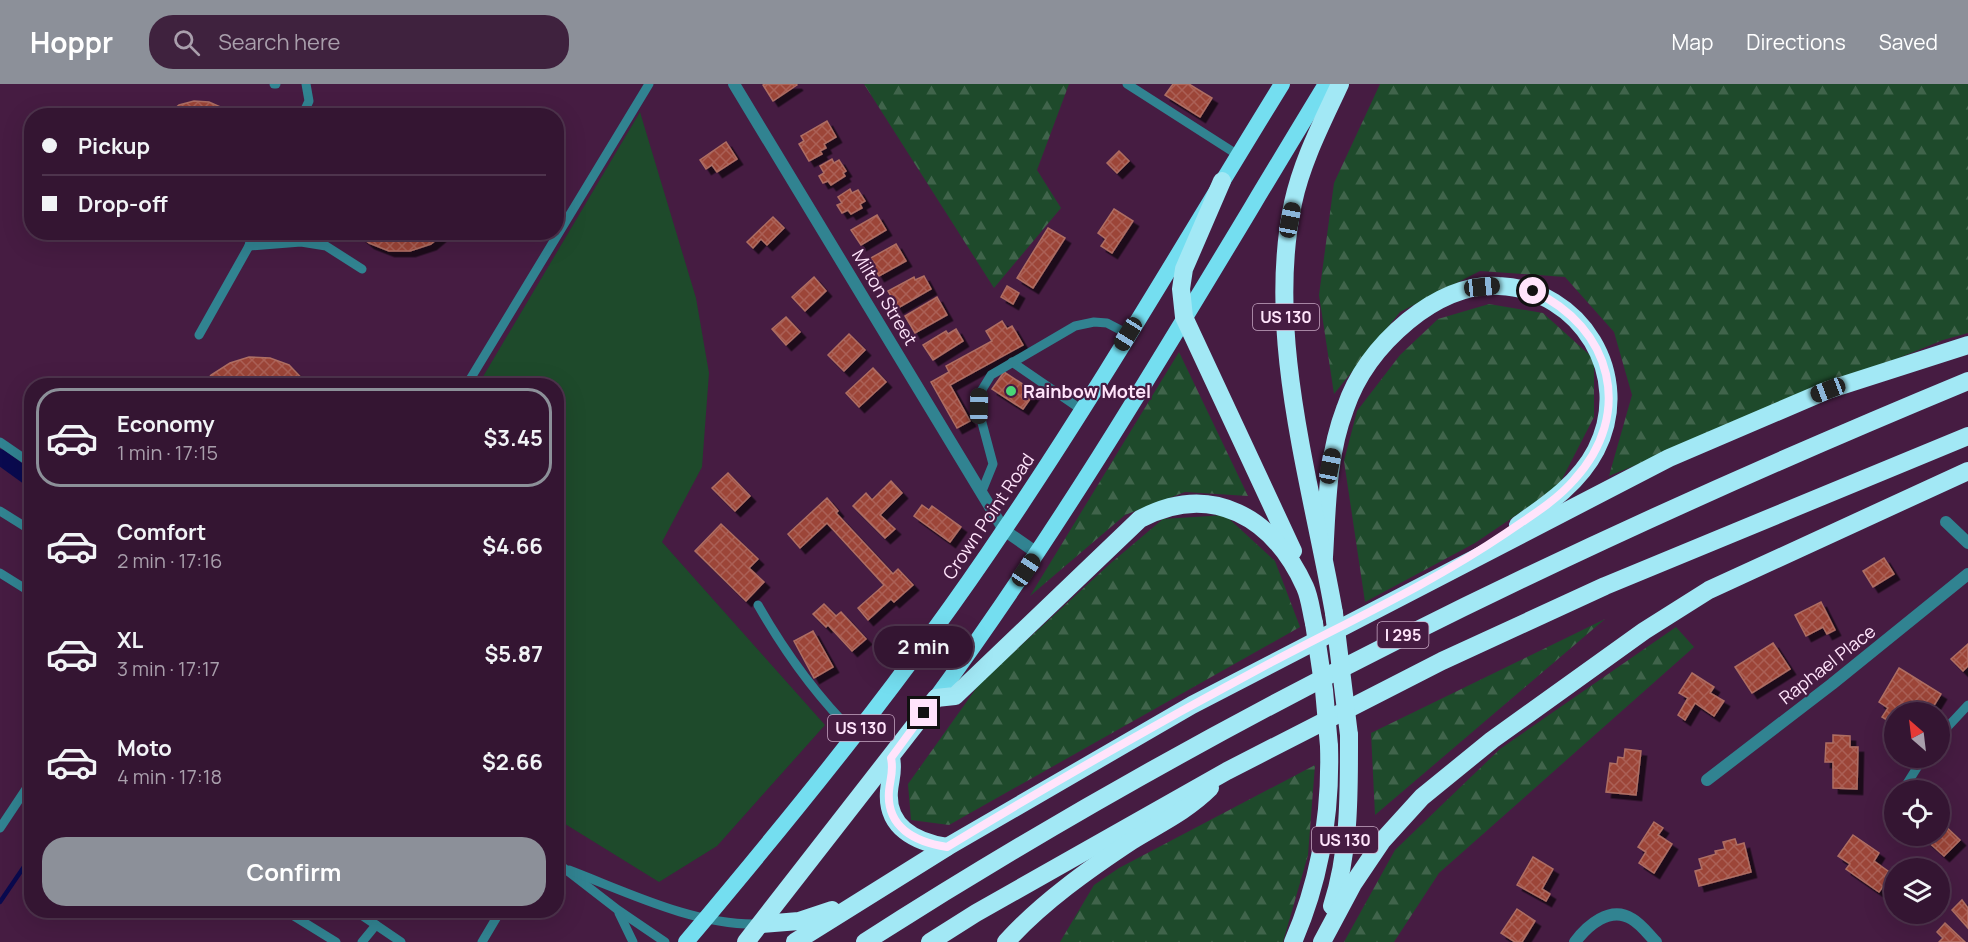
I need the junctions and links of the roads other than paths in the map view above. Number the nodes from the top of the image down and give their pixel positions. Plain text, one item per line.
1 (306, 84) edge
2 (649, 84) edge
3 (734, 84) edge
4 (1127, 84) edge
5 (1282, 84) edge
6 (1326, 84) edge
7 (1340, 84) edge
8 (306, 108) edge
9 (1238, 155) junction
10 (1222, 182) junction
11 (564, 224) edge
12 (250, 240) edge
13 (554, 240) edge
14 (249, 246) junction
15 (362, 268) dead end
16 (1184, 317) junction
17 (1128, 334) junction
18 (199, 335) dead end
19 (1968, 345) edge
20 (1012, 362) junction
21 (471, 378) edge
22 (1968, 381) edge
23 (1082, 410) junction
24 (1968, 436) edge
25 (0, 442) edge
26 (24, 458) edge
27 (1968, 471) edge
28 (982, 491) junction
29 (0, 511) edge
30 (1946, 522) dead end
31 (24, 526) edge
32 (1004, 530) junction
33 (1968, 543) edge
34 (1037, 553) junction
35 (1324, 557) junction
36 (1460, 565) junction
37 (0, 573) edge
38 (1968, 574) edge
39 (24, 588) edge
40 (1306, 589) junction
41 (758, 605) dead end
42 (936, 698) junction
43 (1968, 705) edge
44 (1950, 724) edge
45 (856, 735) junction
46 (891, 758) junction
47 (1227, 771) junction
48 (1707, 780) dead end
49 (24, 792) edge
50 (0, 828) edge
51 (947, 847) junction
52 (564, 867) edge
53 (569, 870) junction
54 (869, 895) junction
55 (618, 910) junction
56 (707, 917) junction
57 (297, 918) edge
58 (366, 918) edge
59 (496, 918) edge
60 (761, 924) junction
61 (376, 925) junction
62 (336, 942) edge
63 (362, 942) edge
64 (401, 942) edge
65 (482, 942) edge
66 (633, 942) edge
67 (665, 942) edge
68 (686, 942) edge
69 (746, 942) edge
70 (795, 942) edge
71 (865, 942) edge
72 (930, 942) edge
73 (1006, 942) edge
74 (1293, 942) edge
75 (1321, 942) edge
76 (1575, 942) edge
77 (1656, 942) edge

1 - 8 lane
2 - 11 lane
3 - 28 street, Milton Street
4 - 9 lane
5 - 9 highway, Crown Point Road / US 130
6 - 16 highway
7 - 35 highway, US 130
9 - 10 highway, Crown Point Road / US 130
10 - 16 highway
10 - 17 highway, Crown Point Road / US 130
12 - 14 lane
13 - 21 lane
14 - 15 lane
14 - 18 lane
16 - 34 highway
16 - 40 highway
17 - 20 lane
17 - 23 highway, Crown Point Road / US 130
19 - 36 highway
20 - 23 lane
20 - 28 lane
22 - 71 highway, I 295
23 - 32 highway, Crown Point Road / US 130
24 - 47 highway, I 295
25 - 26 lane
27 - 75 highway
28 - 32 street, Milton Street
29 - 31 lane
30 - 33 street
32 - 34 street
32 - 45 highway, Crown Point Road / US 130
34 - 42 highway
35 - 36 highway
35 - 75 highway, US 130, bridge
36 - 51 highway
37 - 39 lane
38 - 48 street, Raphael Place
40 - 42 highway
40 - 74 highway, bridge
41 - 45 lane
42 - 46 highway
43 - 44 lane
45 - 56 highway, Crown Point Road / US 130
46 - 51 highway
46 - 60 highway
47 - 72 highway, I 295
47 - 73 highway
49 - 50 lane
51 - 54 highway
52 - 53 lane
53 - 55 lane
53 - 56 lane
54 - 60 highway
54 - 70 highway
55 - 66 lane
55 - 67 lane
56 - 60 lane
56 - 68 highway, Crown Point Road / US 130
57 - 62 lane
58 - 61 lane
59 - 65 lane
60 - 69 highway
61 - 63 lane
61 - 64 lane
76 - 77 street

